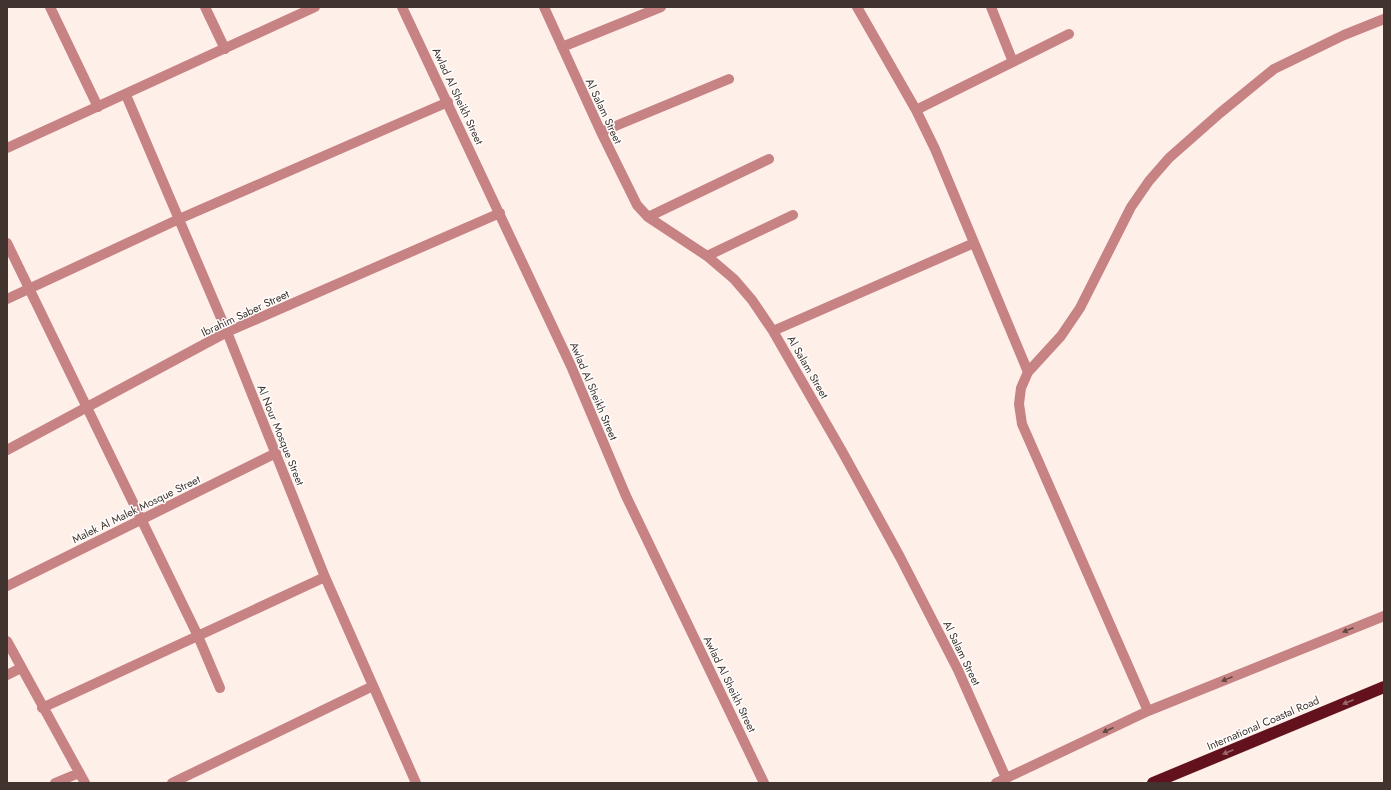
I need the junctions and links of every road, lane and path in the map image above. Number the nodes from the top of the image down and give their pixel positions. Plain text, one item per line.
1 (50, 7) edge
2 (205, 7) edge
3 (315, 7) edge
4 (402, 7) edge
5 (544, 7) edge
6 (662, 7) edge
7 (857, 7) edge
8 (991, 7) edge
9 (1384, 18) edge
10 (1069, 34) dead end
11 (562, 47) junction
12 (225, 49) junction
13 (1013, 62) junction
14 (729, 79) dead end
15 (126, 95) junction
16 (448, 102) junction
17 (98, 107) junction
18 (916, 110) junction
19 (601, 132) junction
20 (7, 148) edge
21 (769, 159) dead end
22 (500, 213) junction
23 (793, 215) dead end
24 (648, 217) junction
25 (179, 220) junction
26 (7, 243) edge
27 (974, 243) junction
28 (707, 256) junction
29 (28, 289) junction
30 (7, 299) edge
31 (773, 331) junction
32 (227, 332) junction
33 (1028, 372) junction
34 (86, 407) junction
35 (7, 450) edge
36 (276, 453) junction
37 (142, 519) junction
38 (325, 577) junction
39 (7, 586) edge
40 (1384, 616) edge
41 (198, 636) junction
42 (7, 640) edge
43 (21, 668) junction
44 (7, 675) edge
45 (373, 686) junction
46 (1384, 687) edge
47 (220, 688) dead end
48 (42, 708) junction
49 (1148, 711) junction
50 (79, 773) junction
51 (1006, 778) junction
52 (55, 783) edge
53 (85, 783) edge
54 (172, 783) edge
55 (416, 783) edge
56 (764, 783) edge
57 (996, 783) edge
58 (1153, 783) edge

1 - 17 street
2 - 12 street
3 - 12 street
4 - 16 street, Awlad Al Sheikh Street
5 - 11 street, Al Salam Street
6 - 11 street
7 - 18 street
8 - 13 street
9 - 33 street
10 - 13 street
11 - 19 street, Al Salam Street
12 - 15 street
13 - 18 street
14 - 19 street
15 - 17 street
15 - 25 street, Al Nour Mosque Street
16 - 22 street, Awlad Al Sheikh Street
16 - 25 street
17 - 20 street
18 - 27 street
19 - 24 street, Al Salam Street
21 - 24 street
22 - 32 street, Ibrahim Saber Street
22 - 56 street, Awlad Al Sheikh Street
23 - 28 street
24 - 28 street, Al Salam Street
25 - 29 street
25 - 32 street, Al Nour Mosque Street
26 - 29 street
27 - 31 street
27 - 33 street
28 - 31 street, Al Salam Street
29 - 30 street
29 - 34 street
31 - 51 street, Al Salam Street
32 - 34 street, Ibrahim Saber Street
32 - 36 street, Al Nour Mosque Street
33 - 49 street
34 - 35 street, Ibrahim Saber Street
34 - 37 street
36 - 37 street, Malek Al Malek Mosque Street
36 - 38 street, Al Nour Mosque Street
37 - 39 street, Malek Al Malek Mosque Street
37 - 41 street
38 - 41 street
38 - 45 street, Al Nour Mosque Street
40 -> 49 street
41 - 47 street
41 - 48 street
42 - 43 street
43 - 44 street
43 - 48 street
45 - 54 street
45 - 55 street, Al Nour Mosque Street
46 -> 58 highway, International Coastal Road
48 - 50 street
49 -> 51 street
50 - 52 street
50 - 53 street
51 - 57 street

